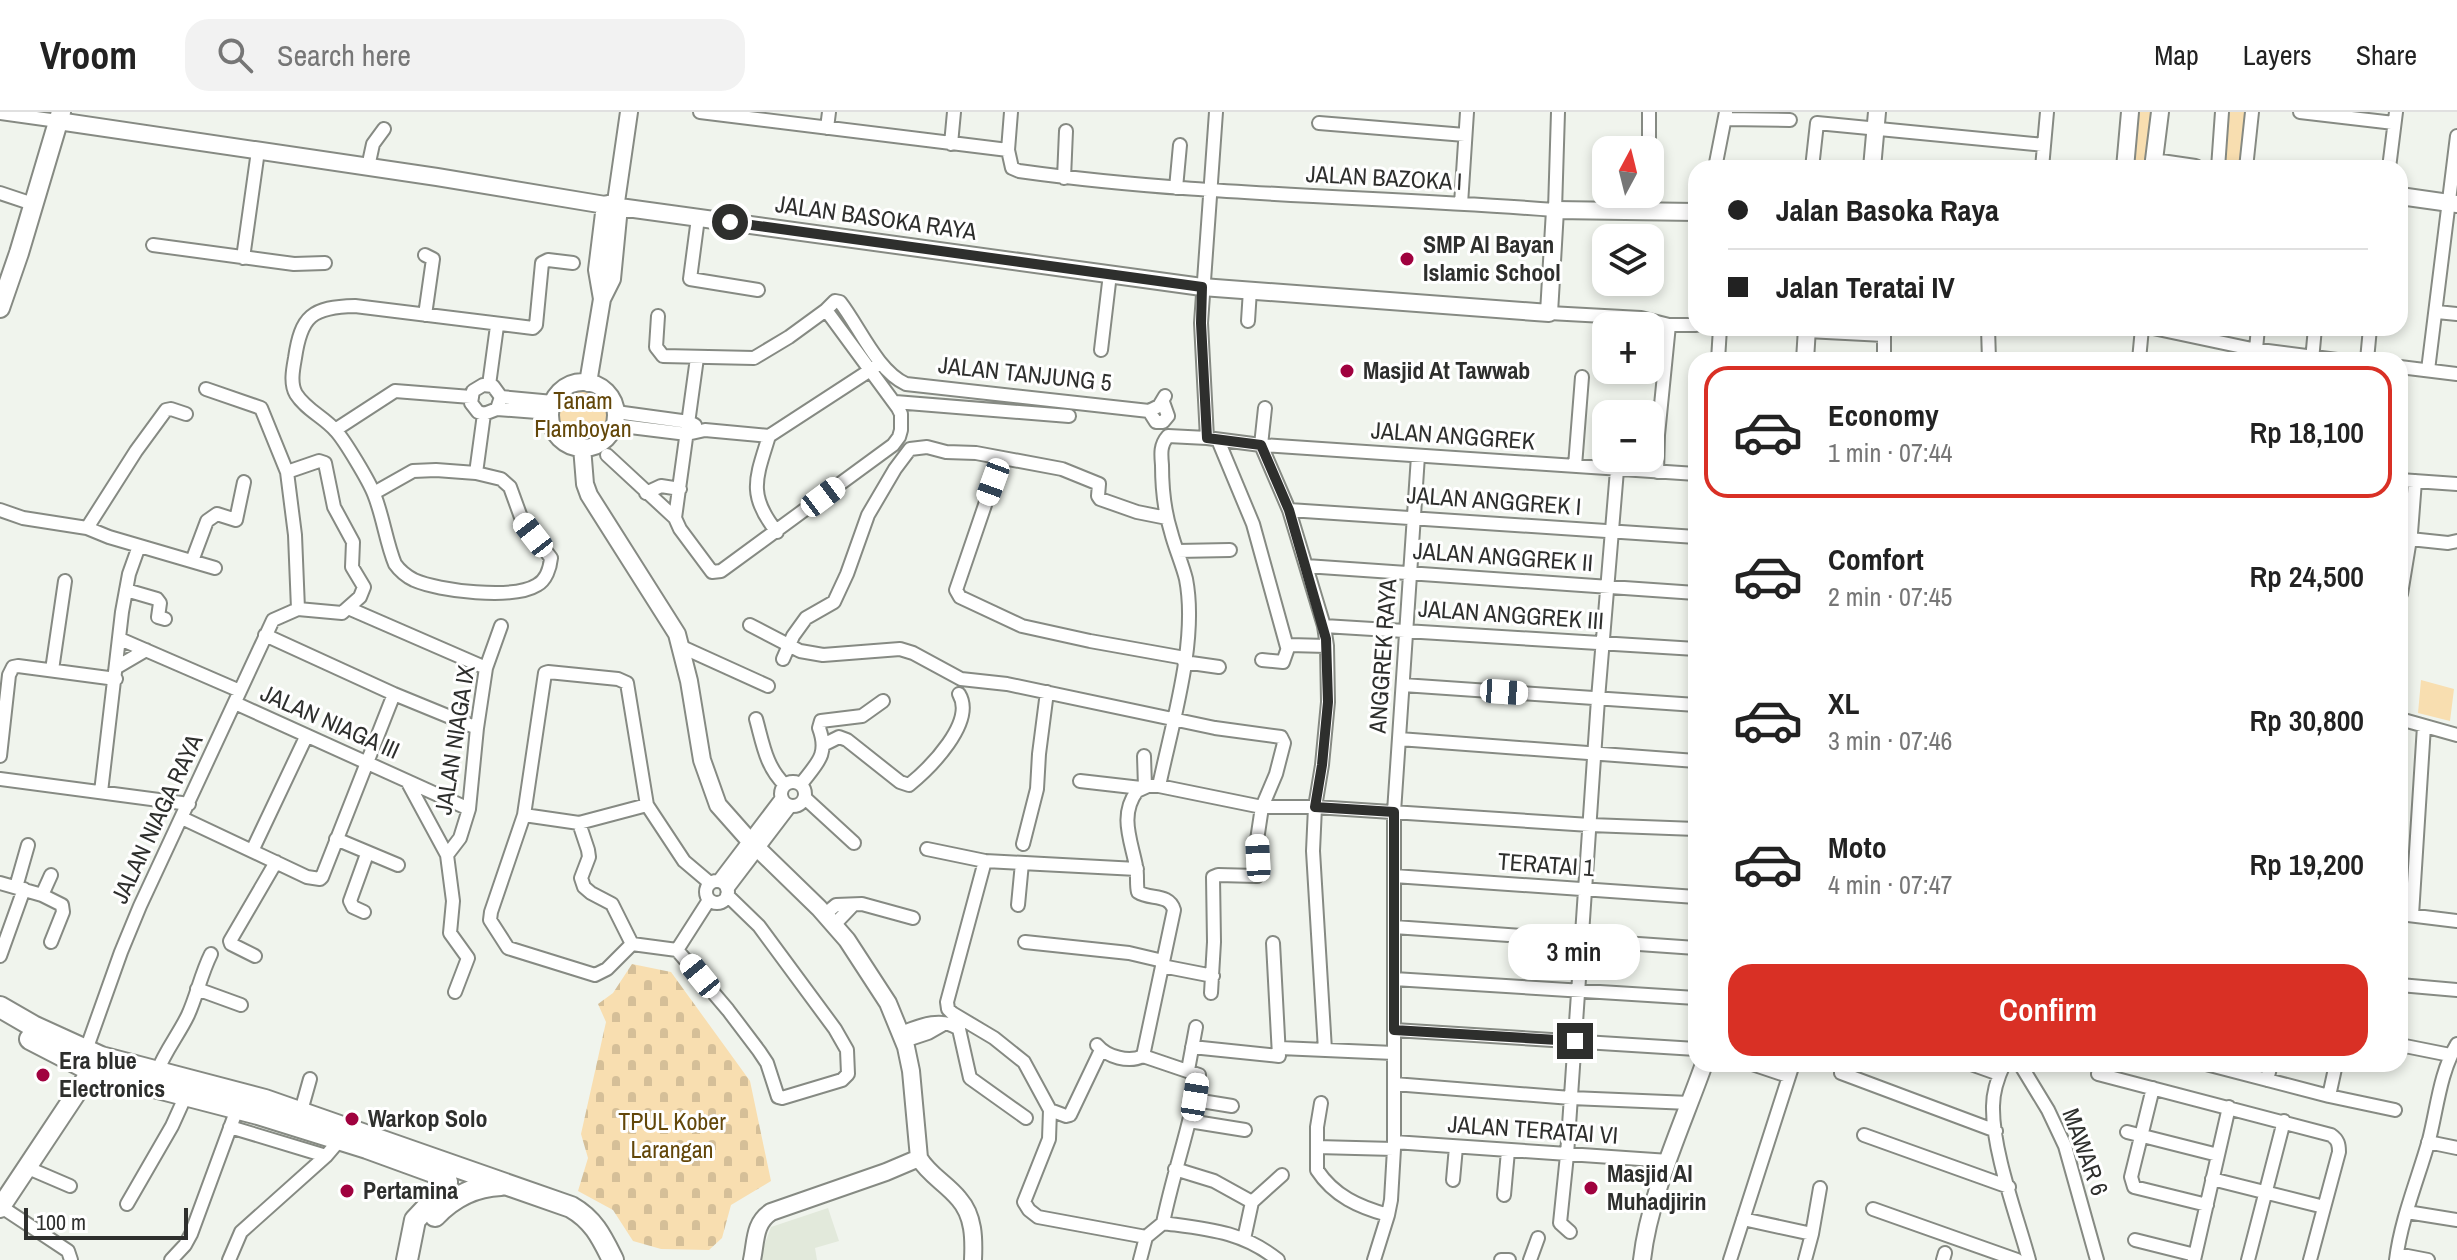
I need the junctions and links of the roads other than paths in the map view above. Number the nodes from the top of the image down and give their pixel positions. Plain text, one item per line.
1 (629, 112) edge
2 (700, 112) edge
3 (829, 112) edge
4 (954, 112) edge
5 (1011, 112) edge
6 (1216, 112) edge
7 (1467, 112) edge
8 (1558, 112) edge
9 (1649, 112) edge
10 (2047, 112) edge
11 (2130, 112) edge
12 (2160, 112) edge
13 (2222, 112) edge
14 (2252, 112) edge
15 (2300, 112) edge
16 (0, 113) edge
17 (733, 115) edge
18 (1726, 115) edge
19 (2395, 117) edge
20 (58, 120) edge
21 (1790, 120) dead end
22 (1877, 120) edge
23 (1319, 123) dead end
24 (827, 128) junction
25 (384, 129) dead end
26 (1066, 131) dead end
27 (1465, 135) junction
28 (1649, 136) edge
29 (2457, 136) edge
30 (951, 144) junction
31 (1180, 145) dead end
32 (2044, 145) junction
33 (1008, 150) junction
34 (258, 151) junction
35 (1717, 160) edge
36 (1813, 160) edge
37 (1873, 160) edge
38 (2043, 160) edge
39 (2126, 160) edge
40 (2155, 160) edge
41 (2219, 160) edge
42 (2247, 160) edge
43 (2390, 160) edge
44 (368, 167) junction
45 (1064, 178) junction
46 (1176, 188) junction
47 (1211, 191) junction
48 (0, 193) edge
49 (2408, 197) edge
50 (615, 201) junction
51 (2454, 203) edge
52 (33, 204) junction
53 (1461, 204) junction
54 (1645, 208) edge
55 (1555, 210) junction
56 (1645, 212) junction
57 (1688, 212) edge
58 (698, 218) junction
59 (153, 245) dead end
60 (425, 255) dead end
61 (243, 258) junction
62 (325, 263) dead end
63 (573, 263) dead end
64 (2442, 269) junction
65 (2457, 271) edge
66 (1110, 274) junction
67 (1202, 287) junction
68 (758, 290) dead end
69 (1250, 290) junction
70 (0, 308) edge
71 (826, 310) junction
72 (2437, 312) junction
73 (1549, 313) junction
74 (2457, 314) edge
75 (425, 315) junction
76 (658, 316) dead end
77 (1248, 321) dead end
78 (1669, 325) junction
79 (1688, 325) edge
80 (497, 326) junction
81 (2208, 336) edge
82 (1101, 350) dead end
83 (2249, 352) edge
84 (697, 358) junction
85 (880, 363) junction
86 (2408, 368) edge
87 (2428, 370) junction
88 (869, 372) junction
89 (2457, 374) edge
90 (1582, 377) dead end
91 (588, 383) junction
92 (489, 385) junction
93 (206, 389) dead end
94 (471, 397) junction
95 (1040, 397) junction
96 (1164, 399) dead end
97 (1662, 400) edge
98 (895, 402) junction
99 (499, 403) junction
100 (552, 408) junction
101 (1265, 408) dead end
102 (1038, 413) junction
103 (186, 414) dead end
104 (484, 414) junction
105 (1069, 416) dead end
106 (615, 419) junction
107 (688, 428) junction
108 (335, 430) junction
109 (769, 436) junction
110 (1213, 439) junction
111 (1261, 445) junction
112 (582, 447) junction
113 (607, 455) dead end
114 (1418, 456) junction
115 (1001, 458) junction
116 (1575, 466) junction
117 (1592, 468) edge
118 (287, 472) junction
119 (1617, 472) edge
120 (1657, 472) edge
121 (476, 473) junction
122 (1688, 474) edge
123 (2408, 481) edge
124 (2415, 481) junction
125 (244, 482) dead end
126 (2457, 484) edge
127 (680, 489) junction
128 (374, 493) junction
129 (646, 493) junction
130 (0, 510) edge
131 (1289, 510) junction
132 (1415, 517) junction
133 (675, 518) junction
134 (1167, 518) junction
135 (87, 528) junction
136 (1613, 530) junction
137 (777, 532) junction
138 (1688, 536) edge
139 (2410, 539) junction
140 (2457, 541) edge
141 (139, 546) junction
142 (1230, 550) dead end
143 (1177, 551) junction
144 (2408, 551) edge
145 (192, 561) junction
146 (1306, 566) junction
147 (215, 568) dead end
148 (1411, 573) junction
149 (65, 581) dead end
150 (1608, 586) junction
151 (126, 590) junction
152 (1688, 592) edge
153 (348, 608) junction
154 (298, 609) junction
155 (165, 619) dead end
156 (750, 625) dead end
157 (501, 626) dead end
158 (1324, 626) junction
159 (1407, 630) junction
160 (265, 635) junction
161 (120, 639) junction
162 (1603, 644) junction
163 (788, 645) junction
164 (1327, 646) junction
165 (682, 647) junction
166 (1287, 647) junction
167 (1688, 649) edge
168 (146, 650) junction
169 (783, 659) dead end
170 (1184, 660) junction
171 (1262, 660) dead end
172 (1219, 667) dead end
173 (486, 668) junction
174 (52, 670) junction
175 (116, 673) junction
176 (4, 682) edge
177 (1403, 685) junction
178 (768, 686) dead end
179 (1047, 692) junction
180 (394, 694) junction
181 (959, 694) dead end
182 (237, 697) junction
183 (1598, 699) junction
184 (883, 701) dead end
185 (1688, 705) edge
186 (1173, 718) junction
187 (756, 719) dead end
188 (2408, 721) edge
189 (2424, 726) junction
190 (477, 728) junction
191 (2457, 735) edge
192 (306, 737) junction
193 (1399, 739) junction
194 (825, 744) junction
195 (1596, 755) junction
196 (0, 756) edge
197 (1144, 756) dead end
198 (1688, 761) edge
199 (367, 763) junction
200 (0, 779) edge
201 (407, 781) junction
202 (1080, 781) dead end
203 (801, 784) junction
204 (1148, 787) junction
205 (101, 792) junction
206 (786, 796) junction
207 (805, 798) junction
208 (189, 804) junction
209 (647, 805) junction
210 (1262, 807) junction
211 (1315, 807) junction
212 (469, 809) junction
213 (1394, 812) junction
214 (524, 815) junction
215 (182, 818) junction
216 (579, 823) junction
217 (1590, 825) junction
218 (1688, 829) edge
219 (336, 839) junction
220 (854, 843) dead end
221 (753, 844) junction
222 (1023, 844) dead end
223 (28, 845) dead end
224 (927, 849) dead end
225 (252, 851) junction
226 (367, 854) junction
227 (447, 855) junction
228 (985, 861) junction
229 (276, 862) junction
230 (1022, 863) junction
231 (398, 865) dead end
232 (1137, 869) junction
233 (51, 875) dead end
234 (1394, 876) junction
235 (0, 883) edge
236 (721, 887) junction
237 (20, 888) junction
238 (1585, 890) junction
239 (2408, 893) edge
240 (42, 895) junction
241 (1688, 896) edge
242 (709, 900) junction
243 (1018, 905) dead end
244 (364, 912) dead end
245 (2408, 914) edge
246 (913, 918) dead end
247 (829, 920) junction
248 (2457, 921) edge
249 (1394, 927) junction
250 (1581, 939) junction
251 (51, 942) dead end
252 (1025, 942) dead end
253 (1273, 943) dead end
254 (632, 944) junction
255 (1688, 947) edge
256 (677, 950) junction
257 (211, 954) dead end
258 (0, 956) edge
259 (255, 956) dead end
260 (1162, 963) junction
261 (1213, 976) junction
262 (1394, 979) junction
263 (2408, 986) edge
264 (197, 989) junction
265 (2457, 990) edge
266 (1578, 991) junction
267 (455, 992) dead end
268 (1211, 993) dead end
269 (1688, 998) edge
270 (241, 1005) dead end
271 (0, 1007) edge
272 (948, 1018) junction
273 (0, 1022) edge
274 (1196, 1027) dead end
275 (1394, 1030) junction
276 (901, 1033) junction
277 (1575, 1041) junction
278 (2408, 1046) edge
279 (1192, 1047) junction
280 (1280, 1048) junction
281 (1688, 1048) edge
282 (1325, 1050) junction
283 (2454, 1050) edge
284 (1394, 1053) junction
285 (1143, 1056) junction
286 (90, 1061) junction
287 (1188, 1070) junction
288 (157, 1072) junction
289 (1701, 1072) edge
290 (1790, 1072) edge
291 (2001, 1072) edge
292 (2025, 1072) edge
293 (2236, 1072) edge
294 (2269, 1072) edge
295 (2334, 1072) edge
296 (1841, 1073) dead end
297 (2098, 1074) dead end
298 (2451, 1075) edge
299 (310, 1079) dead end
300 (2267, 1080) junction
301 (1394, 1084) junction
302 (2153, 1088) junction
303 (186, 1095) junction
304 (2329, 1096) junction
305 (1571, 1098) junction
306 (1195, 1100) junction
307 (1321, 1103) dead end
308 (1690, 1103) junction
309 (1232, 1106) dead end
310 (2229, 1107) junction
311 (1050, 1110) junction
312 (2395, 1110) dead end
313 (301, 1111) junction
314 (233, 1118) junction
315 (1026, 1118) dead end
316 (1189, 1121) junction
317 (2284, 1121) junction
318 (1245, 1130) dead end
319 (1996, 1131) junction
320 (2127, 1132) dead end
321 (1864, 1135) dead end
322 (2141, 1136) junction
323 (338, 1141) junction
324 (2428, 1142) junction
325 (1394, 1146) junction
326 (1317, 1147) junction
327 (1456, 1147) junction
328 (2457, 1148) edge
329 (1508, 1151) junction
330 (1567, 1155) junction
331 (2218, 1155) junction
332 (919, 1158) junction
333 (1669, 1161) junction
334 (28, 1168) junction
335 (444, 1169) junction
336 (1175, 1169) junction
337 (1282, 1175) dead end
338 (2212, 1179) junction
339 (1453, 1180) dead end
340 (70, 1186) dead end
341 (515, 1186) junction
342 (2009, 1187) junction
343 (1820, 1188) dead end
344 (2265, 1193) junction
345 (1504, 1195) dead end
346 (1252, 1202) junction
347 (127, 1204) dead end
348 (2207, 1205) junction
349 (0, 1207) edge
350 (2324, 1207) junction
351 (1873, 1209) dead end
352 (2407, 1212) junction
353 (1388, 1215) junction
354 (1743, 1219) junction
355 (2457, 1220) edge
356 (1163, 1223) junction
357 (1570, 1232) dead end
358 (1812, 1234) junction
359 (1146, 1237) junction
360 (1538, 1238) dead end
361 (1244, 1239) junction
362 (2135, 1240) dead end
363 (1984, 1254) edge
364 (2194, 1257) edge
365 (2397, 1257) edge
366 (71, 1260) edge
367 (171, 1260) edge
368 (229, 1260) edge
369 (407, 1260) edge
370 (613, 1260) edge
371 (752, 1260) edge
372 (973, 1260) edge
373 (1140, 1260) edge
374 (1278, 1260) edge
375 (1374, 1260) edge
376 (1501, 1260) edge
377 (1509, 1260) edge
378 (1530, 1260) edge
379 (1642, 1260) edge
380 (1730, 1260) edge
381 (1805, 1260) edge
382 (2017, 1260) edge
383 (2029, 1260) edge
384 (2097, 1260) edge
385 (2248, 1260) edge
386 (2310, 1260) edge
387 (2428, 1260) edge

1 - 50 street
2 - 17 street
3 - 24 street
4 - 30 street
5 - 33 street
6 - 47 street
7 - 27 street
8 - 55 street
9 - 28 street
10 - 32 street
11 - 39 street
12 - 40 street
13 - 41 street
14 - 42 street
15 - 19 street
16 - 20 street
17 - 24 street
18 - 21 street
18 - 35 street
19 - 43 street
20 - 34 street, JALAN BASOKA RAYA
20 - 52 main road
22 - 32 street
22 - 36 street
22 - 37 street
23 - 27 street
24 - 30 street
25 - 44 street
26 - 45 street
27 - 53 street
29 - 51 street
30 - 33 street
31 - 46 street
32 - 38 street
33 - 45 street, JALAN BAZOKA I
34 - 44 street, JALAN BASOKA RAYA
34 - 61 street
44 - 50 street, JALAN BASOKA RAYA
45 - 46 street, JALAN BAZOKA I
46 - 47 street, JALAN BAZOKA I
47 - 53 street, JALAN BAZOKA I
47 - 67 street
48 - 52 street
49 - 51 street
50 - 58 street, JALAN BASOKA RAYA
50 - 91 street
51 - 64 street
52 - 70 main road
53 - 55 street, JALAN BAZOKA I
54 - 56 street
55 - 56 street
55 - 73 street
56 - 57 street
58 - 66 street, JALAN BASOKA RAYA
58 - 68 street
59 - 61 street
60 - 75 street
61 - 62 street
63 - 80 street
64 - 65 street
64 - 72 street
66 - 67 street, JALAN BASOKA RAYA
66 - 82 street
67 - 69 street, JALAN BASOKA RAYA
67 - 110 street
69 - 73 street, JALAN BASOKA RAYA
69 - 77 street
71 - 84 street
71 - 85 street
71 - 88 street
72 - 74 street
72 - 87 street
73 - 78 street
75 - 80 street
75 - 108 street
76 - 84 street
78 - 79 street
78 - 97 street
80 - 92 street
81 - 83 street
84 - 107 street
85 - 88 street
85 - 95 street, JALAN TANJUNG 5
86 - 87 street
87 - 89 street
88 - 98 street
88 - 109 street
90 - 116 street
91 - 100 street
91 - 106 street
92 - 94 street
92 - 99 street
93 - 118 street
94 - 104 street
94 - 108 street
95 - 96 street, JALAN TANJUNG 5
95 - 102 street
98 - 102 street, JALAN TANJUNG 5
98 - 137 street
99 - 100 street
99 - 104 street
100 - 112 street
101 - 111 street
102 - 105 street, JALAN TANJUNG 5
103 - 135 street
104 - 121 street
106 - 107 street
106 - 112 street
107 - 109 street
107 - 127 street
108 - 128 street
109 - 137 street
110 - 111 street, JALAN ANGGREK
110 - 134 street, JALAN ANGGREK
110 - 166 street
111 - 114 street, JALAN ANGGREK
111 - 131 street
112 - 165 street
113 - 129 street
114 - 116 street, JALAN ANGGREK
114 - 132 street, ANGGREK RAYA
115 - 134 street
115 - 163 street
115 - 170 street
116 - 117 street, JALAN ANGGREK
118 - 153 street
118 - 154 street
119 - 136 street
120 - 122 street, JALAN ANGGREK
121 - 128 street
121 - 128 street
123 - 124 street
124 - 126 street
124 - 139 street
125 - 145 street
127 - 129 street
127 - 133 street
129 - 133 street
130 - 135 street
131 - 132 street, JALAN ANGGREK I
131 - 146 street
132 - 136 street, JALAN ANGGREK I
132 - 148 street, ANGGREK RAYA
133 - 137 street
134 - 143 street
135 - 141 street
136 - 138 street, JALAN ANGGREK I
136 - 150 street
139 - 140 street
139 - 144 street
141 - 145 street
141 - 151 street
142 - 143 street
143 - 170 street
145 - 147 street
146 - 148 street, JALAN ANGGREK II
146 - 158 street
148 - 150 street, JALAN ANGGREK II
148 - 159 street, ANGGREK RAYA
149 - 174 street
150 - 152 street, JALAN ANGGREK II
150 - 162 street
151 - 155 street
151 - 161 street
153 - 154 street
153 - 173 street
154 - 160 street, JALAN NIAGA RAYA
156 - 163 street
157 - 173 street, JALAN NIAGA IX
158 - 159 street, JALAN ANGGREK III
158 - 164 street
159 - 162 street, JALAN ANGGREK III
159 - 177 street, ANGGREK RAYA
160 - 180 street
160 - 182 street, JALAN NIAGA RAYA
161 - 168 street, JALAN NIAGA III
161 - 175 street
162 - 167 street, JALAN ANGGREK III
162 - 183 street
163 - 169 street
163 - 179 street
164 - 166 street
164 - 211 street
165 - 178 street
165 - 221 street
166 - 171 street
168 - 175 street
168 - 182 street, JALAN NIAGA III
170 - 172 street
170 - 186 street
173 - 190 street, JALAN NIAGA IX
174 - 175 street
174 - 176 street
175 - 205 street
176 - 196 street
177 - 183 street
177 - 193 street, ANGGREK RAYA
179 - 186 street
179 - 222 street
180 - 190 street
180 - 199 street
181 - 194 street
182 - 192 street, JALAN NIAGA III
182 - 208 street, JALAN NIAGA RAYA
183 - 185 street
183 - 195 street
184 - 194 street
186 - 204 street
186 - 210 street
187 - 206 street
188 - 189 street
189 - 191 street
189 - 239 street
190 - 212 street, JALAN NIAGA IX
192 - 199 street, JALAN NIAGA III
192 - 225 street
193 - 195 street
193 - 213 street, ANGGREK RAYA
194 - 203 street
195 - 198 street
195 - 217 street
197 - 204 street
199 - 201 street, JALAN NIAGA III
199 - 219 street
200 - 205 street
201 - 212 street, JALAN NIAGA III
201 - 227 street, JALAN NIAGA III
202 - 204 street
203 - 206 street
203 - 207 street
204 - 210 street
204 - 232 street
205 - 208 street
206 - 207 street
206 - 221 street
207 - 220 street
208 - 215 street, JALAN NIAGA RAYA
209 - 214 street
209 - 216 street
209 - 236 street
210 - 211 street
210 - 261 street
211 - 213 street
211 - 282 street
212 - 227 street, JALAN NIAGA IX
213 - 217 street
213 - 234 street, ANGGREK RAYA
214 - 216 street
214 - 254 street
215 - 225 street
215 - 286 street, JALAN NIAGA RAYA
216 - 254 street
217 - 218 street
217 - 238 street
219 - 226 street
219 - 229 street
221 - 236 street
221 - 247 street
223 - 237 street
224 - 228 street
225 - 229 street
226 - 231 street
226 - 244 street
227 - 267 street
228 - 230 street
228 - 272 street
229 - 259 street
230 - 232 street
230 - 243 street
232 - 260 street
233 - 240 street
234 - 238 street, TERATAI 1
234 - 249 street, ANGGREK RAYA
235 - 237 street
236 - 242 street
236 - 242 street
236 - 256 street
237 - 240 street
237 - 258 street
238 - 241 street, TERATAI 1
238 - 250 street
240 - 251 street
242 - 256 street
245 - 248 street
246 - 247 street
247 - 276 street
249 - 250 street
249 - 262 street, ANGGREK RAYA
250 - 255 street
250 - 266 street
252 - 260 street
253 - 280 street
254 - 256 street
257 - 264 street
260 - 261 street
260 - 285 street
261 - 268 street
262 - 266 street
262 - 275 street, ANGGREK RAYA
263 - 265 street
264 - 270 street
264 - 288 street
266 - 269 street
266 - 277 street
271 - 286 main road
272 - 276 street
272 - 276 street
272 - 311 street
272 - 315 street
273 - 286 main road
274 - 279 street
275 - 277 street
275 - 284 street, ANGGREK RAYA
276 - 332 street
277 - 281 street
277 - 305 street
278 - 283 street
279 - 280 street
279 - 287 street
280 - 282 street
282 - 284 street
283 - 298 street
284 - 301 street, ANGGREK RAYA
285 - 287 street
285 - 311 street
286 - 288 main road
286 - 303 main road
286 - 334 main road
287 - 306 street
288 - 313 main road
289 - 308 street
290 - 354 street
291 - 319 street
292 - 384 street, MAWAR 6
293 - 300 street
294 - 300 street
295 - 304 street
296 - 319 street
297 - 302 street
298 - 324 street
299 - 313 street
300 - 304 street
301 - 305 street
301 - 325 street, ANGGREK RAYA
302 - 310 street
302 - 322 street
303 - 314 main road
303 - 347 street
304 - 312 street
305 - 308 street
305 - 330 street
306 - 309 street
306 - 316 street
307 - 326 street
308 - 333 street
310 - 317 street
310 - 331 street
311 - 359 street
313 - 323 main road
314 - 323 main road
314 - 367 street
316 - 318 street
316 - 336 street
317 - 344 street
317 - 350 street
319 - 342 street
320 - 322 street
321 - 342 street
322 - 331 street
322 - 348 street
323 - 335 main road
323 - 368 street
324 - 328 street
324 - 352 street
325 - 326 street, JALAN TERATAI VI
325 - 327 street, JALAN TERATAI VI
325 - 353 street, ANGGREK RAYA
326 - 353 street
327 - 329 street, JALAN TERATAI VI
327 - 339 street
329 - 330 street, JALAN TERATAI VI
329 - 345 street
330 - 333 street, JALAN TERATAI VI
330 - 357 street
331 - 338 street
332 - 371 street
332 - 372 street
333 - 379 street
334 - 340 street
334 - 349 main road
335 - 341 main road
335 - 369 main road
336 - 346 street
336 - 356 street
337 - 346 street
338 - 344 street
338 - 348 street
341 - 369 main road
341 - 370 main road
342 - 383 street
343 - 358 street
344 - 350 street
344 - 385 street
346 - 361 street
348 - 364 street
349 - 366 street
350 - 386 street
351 - 363 street
352 - 355 street
352 - 365 street
353 - 375 street, ANGGREK RAYA
354 - 358 street
354 - 380 street
356 - 359 street
356 - 361 street
358 - 381 street
359 - 373 street
360 - 378 street
361 - 374 street
362 - 364 street
363 - 382 street
365 - 387 street
376 - 377 street

